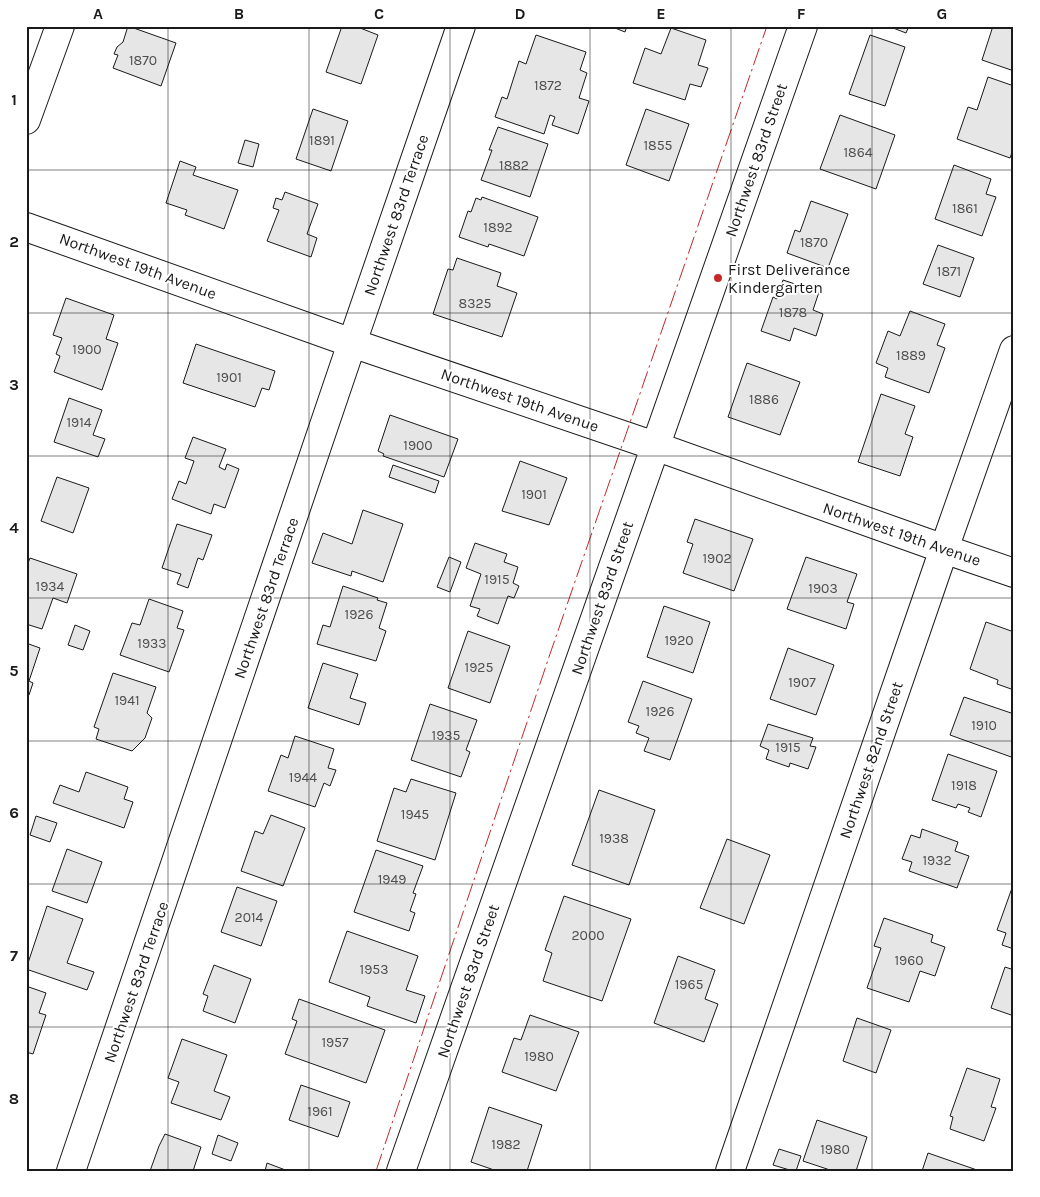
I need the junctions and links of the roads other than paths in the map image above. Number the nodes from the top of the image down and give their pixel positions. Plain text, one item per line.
1 (60, 26) edge
2 (461, 26) edge
3 (803, 26) edge
4 (26, 120) edge
5 (26, 226) edge
6 (352, 343) junction
7 (1014, 350) edge
8 (655, 446) junction
9 (944, 549) junction
10 (1014, 573) edge
11 (71, 1171) edge
12 (402, 1171) edge
13 (730, 1171) edge

1 - 4 street
2 - 6 street, Northwest 83rd Terrace
3 - 8 street, Northwest 83rd Street
5 - 6 street, Northwest 19th Avenue
6 - 8 street, Northwest 19th Avenue
6 - 11 street, Northwest 83rd Terrace
7 - 9 street, Northwest 82nd Street
8 - 9 street, Northwest 19th Avenue
8 - 12 street, Northwest 83rd Street
9 - 10 street, Northwest 19th Avenue
9 - 13 street, Northwest 82nd Street

